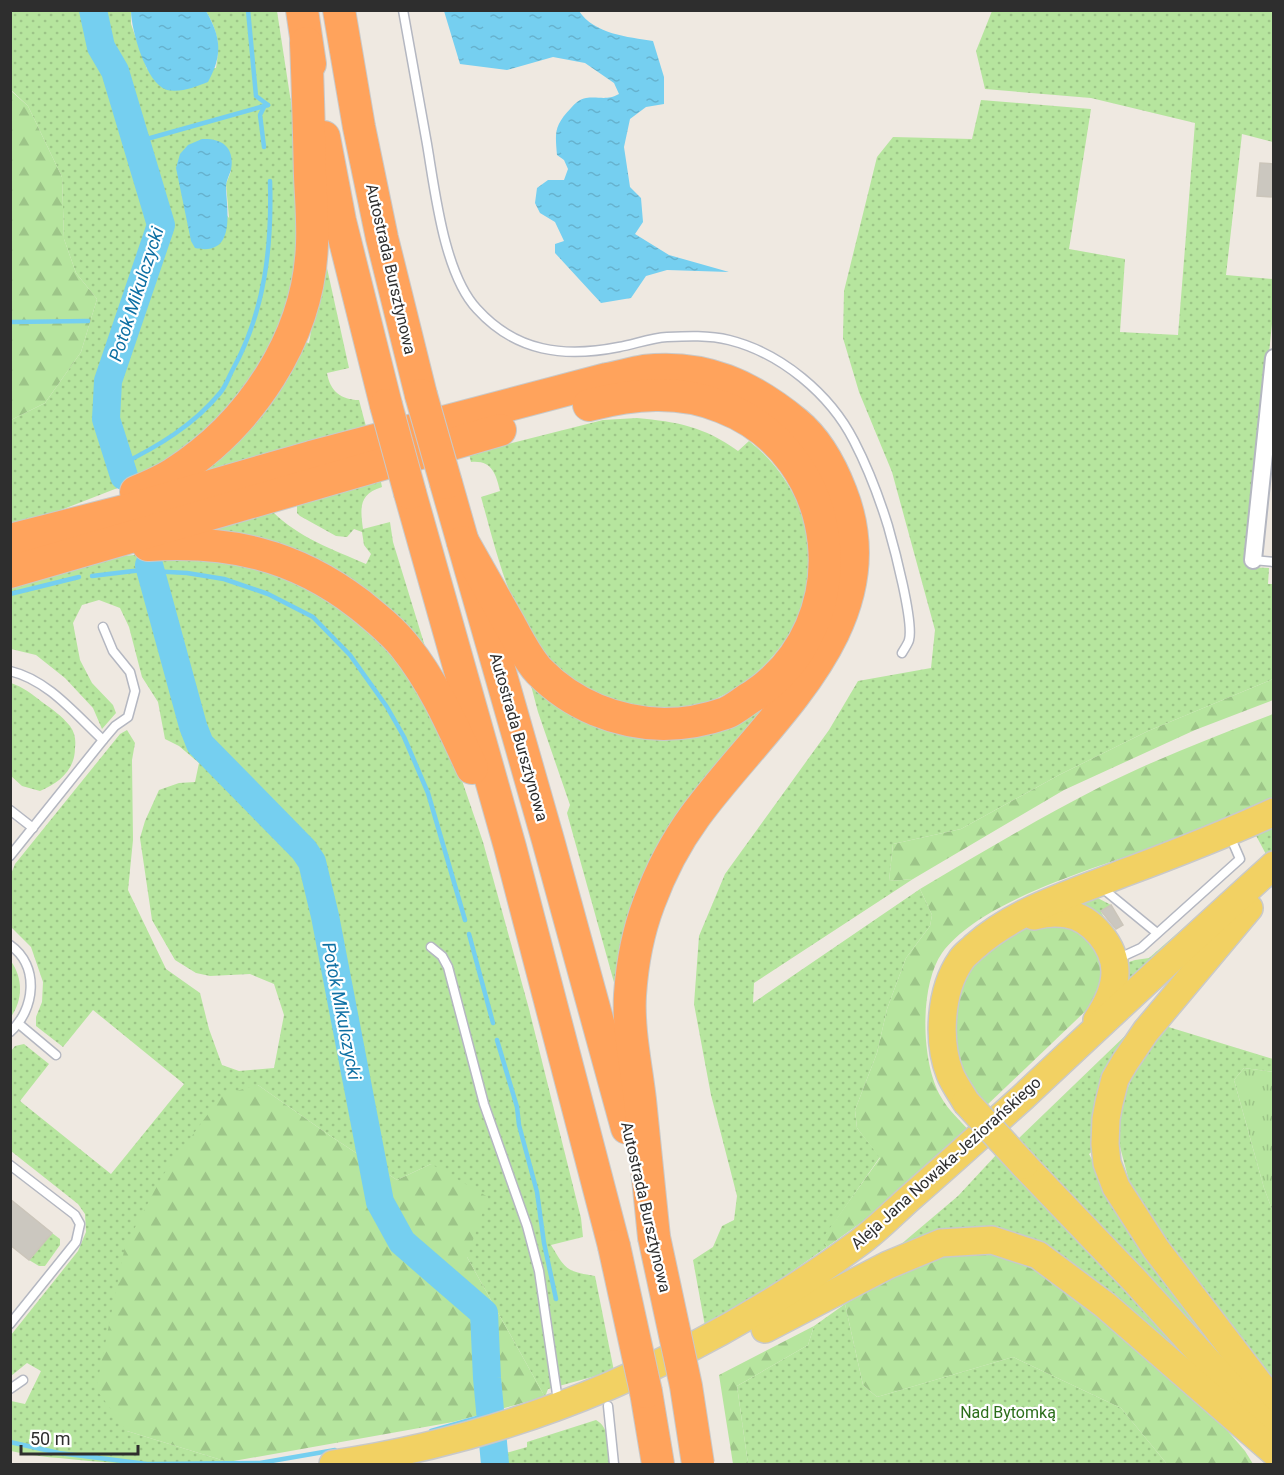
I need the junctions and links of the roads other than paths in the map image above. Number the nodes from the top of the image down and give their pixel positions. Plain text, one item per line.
1 (302, 10) edge
2 (339, 10) edge
3 (403, 10) edge
4 (306, 43) junction
5 (1274, 358) edge
6 (10, 538) edge
7 (463, 542) junction
8 (100, 547) junction
9 (1253, 560) joint
10 (1274, 562) edge
11 (10, 572) edge
12 (103, 627) dead end
13 (902, 653) dead end
14 (10, 671) edge
15 (103, 740) junction
16 (10, 810) edge
17 (1274, 812) edge
18 (33, 828) junction
19 (1228, 832) junction
20 (510, 847) junction
21 (10, 856) edge
22 (1274, 865) edge
23 (1103, 881) junction
24 (1274, 886) edge
25 (1249, 908) junction
26 (1007, 924) junction
27 (1157, 933) junction
28 (10, 945) edge
29 (431, 947) dead end
30 (1114, 961) junction
31 (19, 1024) junction
32 (10, 1032) edge
33 (1085, 1038) junction
34 (56, 1055) dead end
35 (10, 1166) edge
36 (654, 1237) junction
37 (10, 1324) edge
38 (765, 1329) junction
39 (23, 1380) dead end
40 (10, 1389) edge
41 (1274, 1403) edge
42 (608, 1406) junction
43 (559, 1407) junction
44 (526, 1428) junction
45 (1274, 1434) edge
46 (454, 1448) junction
47 (1274, 1452) edge
48 (333, 1464) edge
49 (424, 1464) edge
50 (614, 1464) edge
51 (658, 1464) edge
52 (698, 1464) edge

1 - 4 highway
2 - 7 highway, Autostrada Bursztynowa, bridge
3 - 13 lane
4 - 6 highway
4 - 20 highway, bridge
5 - 9 street
6 - 36 highway
7 - 8 highway
7 - 36 highway, Autostrada Bursztynowa
8 - 11 highway
8 - 20 highway
9 - 10 lane
12 - 15 lane
14 - 15 lane
15 - 18 lane
16 - 18 lane
17 - 19 main road
18 - 21 lane
19 - 23 main road
19 - 27 lane
20 - 51 highway, bridge
22 - 33 main road, Aleja Jana Nowaka-Jeziorańskiego
23 - 26 main road
23 - 27 lane
24 - 25 main road, Aleja Jana Nowaka-Jeziorańskiego
25 - 38 main road, Aleja Jana Nowaka-Jeziorańskiego
25 - 41 main road
26 - 30 main road
26 - 45 main road, bridge
27 - 30 lane
28 - 31 lane
29 - 43 lane
30 - 33 main road
31 - 32 lane
31 - 34 lane
33 - 43 main road, Aleja Jana Nowaka-Jeziorańskiego
35 - 37 lane
36 - 52 highway, Autostrada Bursztynowa, bridge
38 - 42 main road, Aleja Jana Nowaka-Jeziorańskiego
38 - 47 main road
39 - 40 lane
42 - 44 main road, Aleja Jana Nowaka-Jeziorańskiego
42 - 50 lane
43 - 44 main road, Aleja Jana Nowaka-Jeziorańskiego
44 - 46 main road, Aleja Jana Nowaka-Jeziorańskiego
46 - 48 main road, Aleja Jana Nowaka-Jeziorańskiego
46 - 49 main road, Aleja Jana Nowaka-Jeziorańskiego

